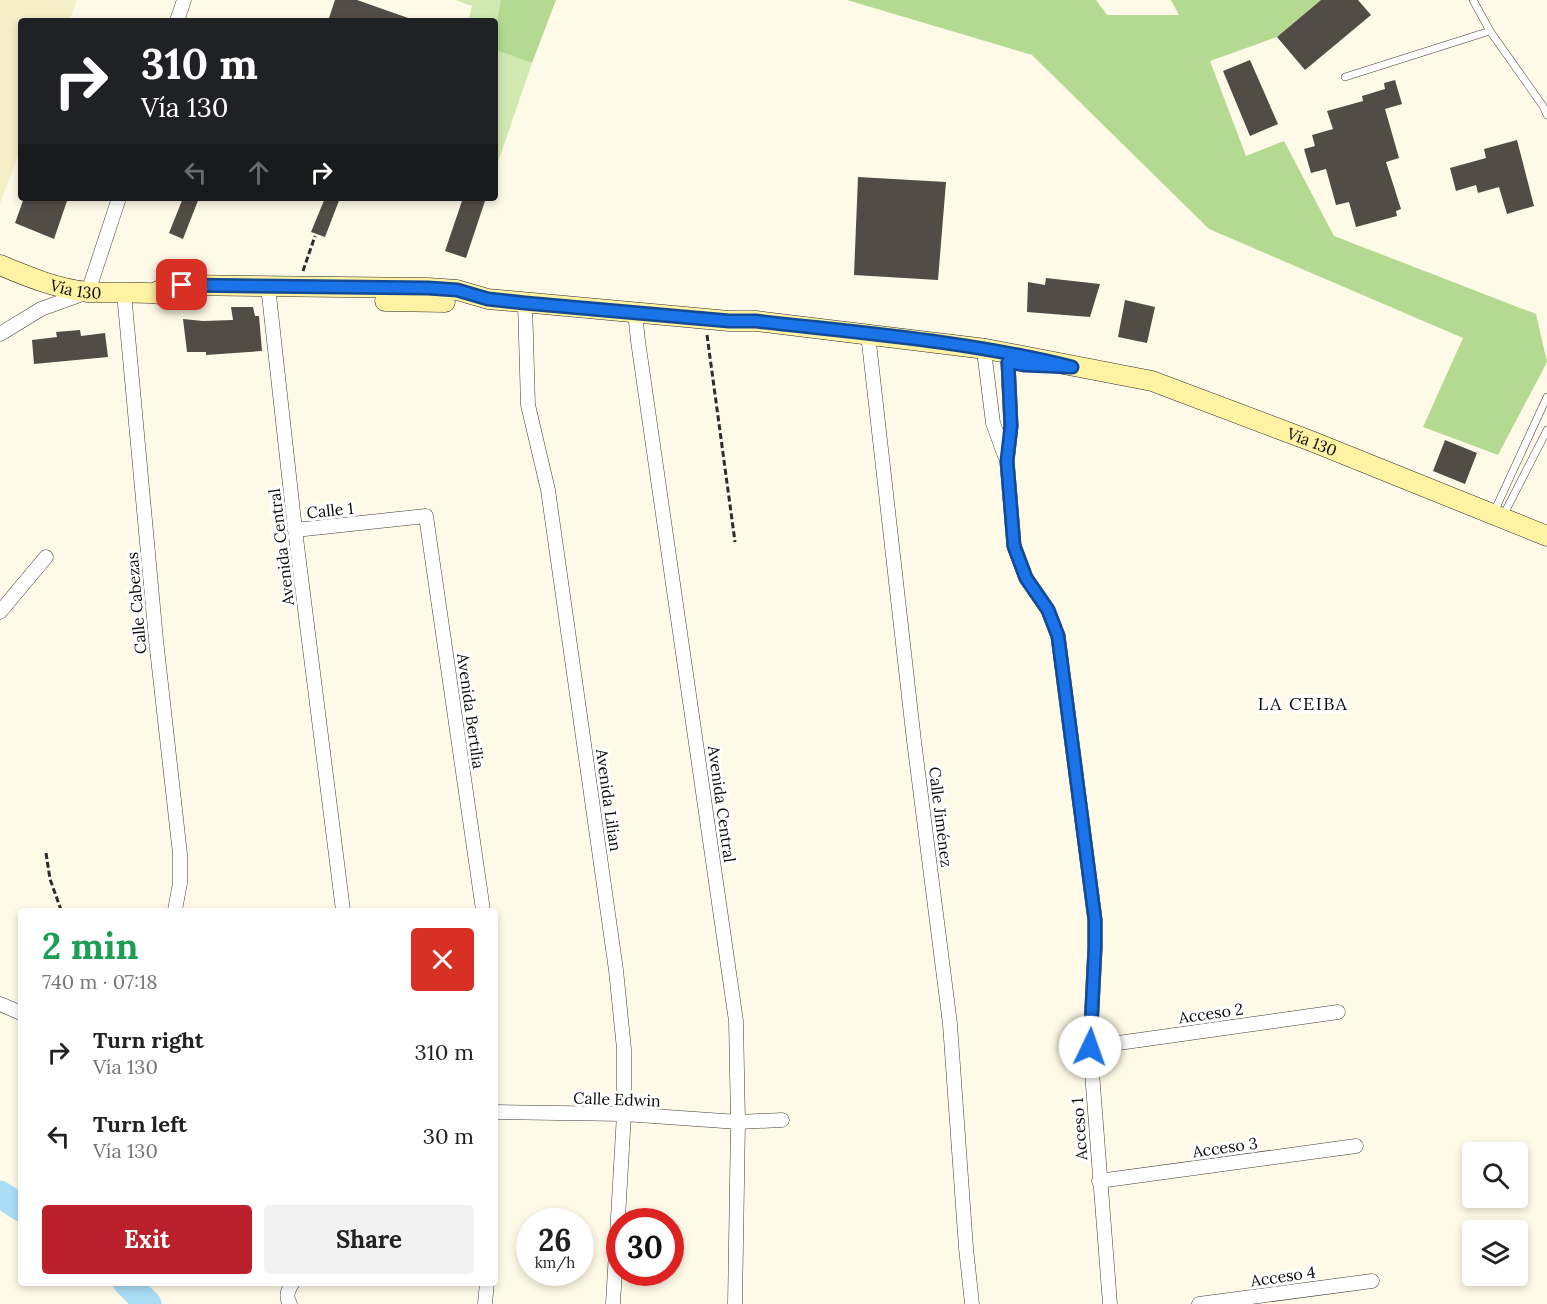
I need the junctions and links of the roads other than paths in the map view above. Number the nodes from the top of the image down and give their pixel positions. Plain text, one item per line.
1 (184, 0) edge
2 (1473, 0) edge
3 (178, 18) edge
4 (1490, 32) junction
5 (1345, 77) dead end
6 (1547, 116) edge
7 (118, 201) edge
8 (0, 265) edge
9 (88, 292) junction
10 (269, 292) junction
11 (124, 293) junction
12 (525, 303) junction
13 (635, 312) junction
14 (0, 334) edge
15 (868, 340) junction
16 (985, 359) junction
17 (1008, 362) junction
18 (1072, 367) junction
19 (1547, 397) edge
20 (1547, 430) edge
21 (1007, 461) junction
22 (426, 516) joint
23 (1498, 516) junction
24 (295, 530) junction
25 (1547, 536) edge
26 (46, 557) dead end
27 (0, 612) edge
28 (175, 908) edge
29 (343, 908) edge
30 (483, 908) edge
31 (0, 1004) edge
32 (18, 1012) edge
33 (1338, 1012) dead end
34 (1090, 1047) junction
35 (498, 1112) edge
36 (624, 1114) junction
37 (782, 1120) dead end
38 (738, 1122) junction
39 (1356, 1146) dead end
40 (1099, 1181) junction
41 (1372, 1281) dead end
42 (290, 1286) edge
43 (487, 1286) edge
44 (288, 1301) edge
45 (485, 1304) edge
46 (613, 1304) edge
47 (735, 1304) edge
48 (972, 1304) edge
49 (1110, 1304) edge
50 (1199, 1304) edge

1 - 3 street
2 - 4 lane
4 - 5 lane
4 - 6 lane
7 - 9 street
8 - 9 main road, Vía 130
9 - 11 main road, Vía 130
9 - 14 street
10 - 11 main road, Vía 130
10 - 12 main road, Vía 130
10 - 24 street, Avenida Central
11 - 28 street, Calle Cabezas
12 - 13 main road, Vía 130
12 - 36 street, Avenida Lilian
13 - 15 main road, Vía 130
13 - 38 street, Avenida Central
15 - 16 main road, Vía 130
15 - 18 main road, Vía 130
15 - 48 street, Calle Jiménez
16 - 17 main road, Vía 130
16 - 21 street, Acceso 1
17 - 18 main road, Vía 130
17 - 21 street, Acceso 1
18 - 23 main road, Vía 130
19 - 23 lane
20 - 23 lane
21 - 34 street, Acceso 1
22 - 24 street, Calle 1
22 - 30 street, Avenida Bertilia
23 - 25 main road, Vía 130
24 - 29 street, Avenida Central
26 - 27 street
31 - 32 street
33 - 34 street, Acceso 2
34 - 40 street, Acceso 1
35 - 36 street, Calle Edwin
36 - 38 street, Calle Edwin
36 - 46 street, Avenida Lilian
37 - 38 street
38 - 47 street, Avenida Central
39 - 40 street, Acceso 3
40 - 49 street, Acceso 1
41 - 50 street, Acceso 4
42 - 44 street
43 - 45 street

